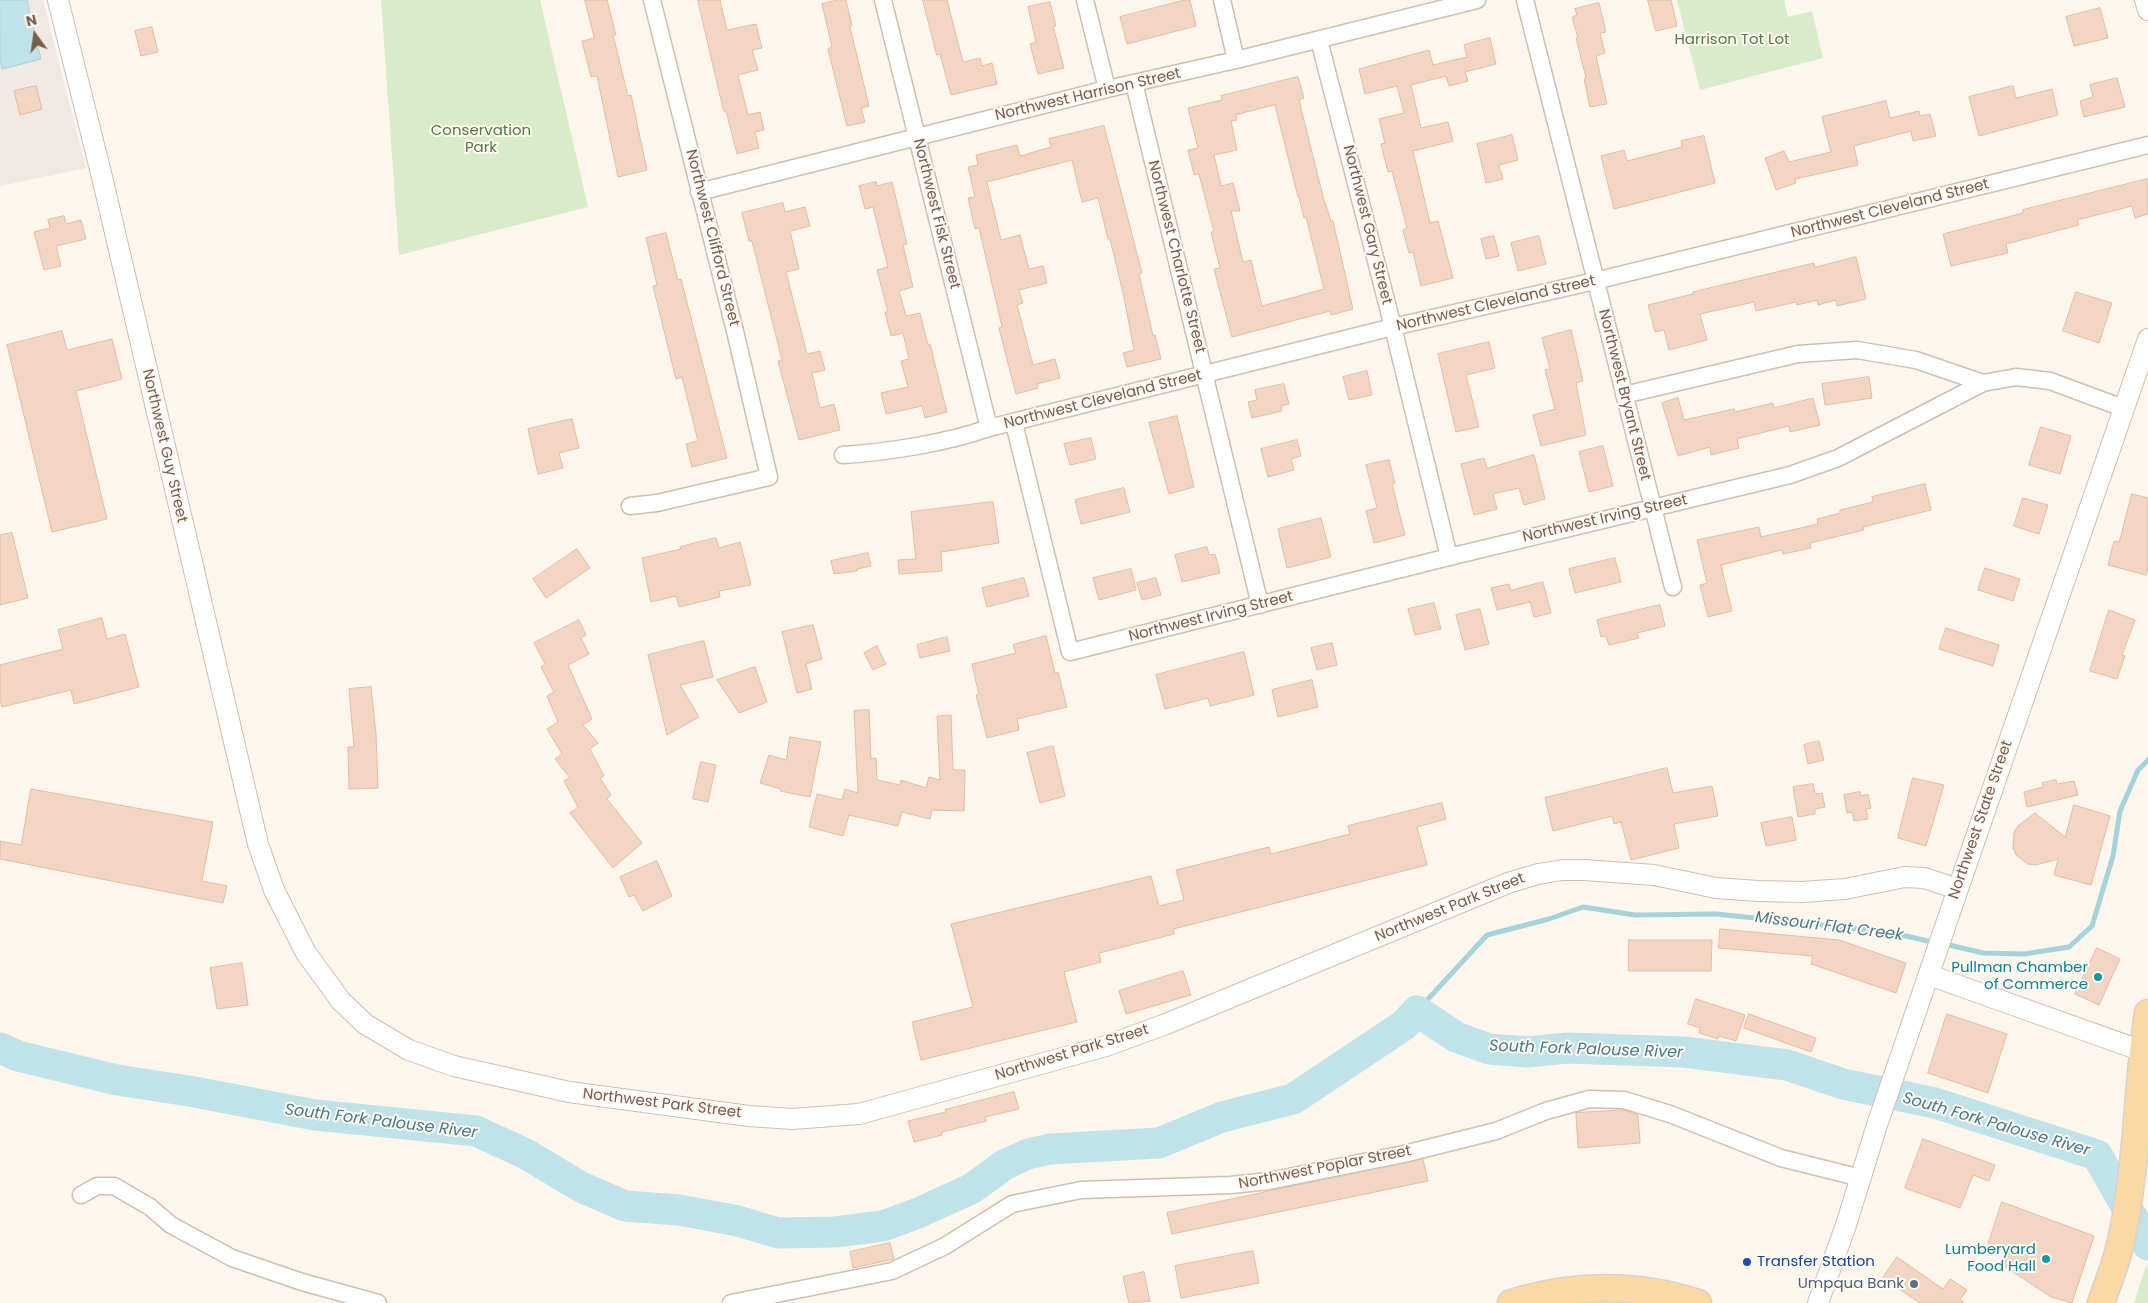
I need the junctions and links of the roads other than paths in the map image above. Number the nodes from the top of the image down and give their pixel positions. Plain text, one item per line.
1 (58, 0) edge
2 (652, 0) edge
3 (883, 0) edge
4 (1085, 0) edge
5 (1222, 0) edge
6 (1477, 0) edge
7 (1525, 0) edge
8 (2145, 0) edge
9 (2148, 10) edge
10 (1319, 40) junction
11 (1236, 60) junction
12 (1134, 84) junction
13 (1106, 89) junction
14 (917, 137) junction
15 (2148, 145) edge
16 (699, 192) junction
17 (1595, 282) junction
18 (1393, 327) junction
19 (2148, 339) edge
20 (1204, 376) junction
21 (1983, 383) junction
22 (1624, 395) junction
23 (2123, 408) junction
24 (1014, 422) junction
25 (989, 428) junction
26 (843, 455) dead end
27 (630, 506) dead end
28 (1652, 508) junction
29 (1449, 557) junction
30 (1673, 586) dead end
31 (1260, 604) junction
32 (1958, 889) junction
33 (274, 890) joint
34 (1932, 968) junction
35 (2148, 1013) edge
36 (2145, 1052) edge
37 (1861, 1178) junction
38 (81, 1195) dead end
39 (378, 1303) edge
40 (731, 1303) edge
41 (1511, 1303) edge
42 (1698, 1303) edge
43 (1818, 1303) edge
44 (2101, 1303) edge

1 - 33 street, Northwest Guy Street
2 - 16 street, Northwest Clifford Street
3 - 14 street, Northwest Fisk Street
4 - 13 street
5 - 11 street
6 - 10 street, Northwest Harrison Street
7 - 17 street, Northwest Bryant Street
8 - 9 street
10 - 11 street, Northwest Harrison Street
10 - 18 street, Northwest Gary Street
11 - 12 street, Northwest Harrison Street
12 - 13 street, Northwest Harrison Street
12 - 20 street, Northwest Charlotte Street
13 - 14 street, Northwest Harrison Street
14 - 16 street, Northwest Harrison Street
14 - 25 street, Northwest Fisk Street
15 - 17 street, Northwest Cleveland Street
16 - 27 street, Northwest Clifford Street
17 - 18 street, Northwest Cleveland Street
17 - 22 street, Northwest Bryant Street
18 - 20 street, Northwest Cleveland Street
18 - 29 street, Northwest Gary Street
19 - 23 street, Northwest State Street
20 - 24 street, Northwest Cleveland Street
20 - 31 street, Northwest Charlotte Street
21 - 22 street
21 - 23 street, Northwest Irving Street
21 - 28 street, Northwest Irving Street
22 - 28 street, Northwest Bryant Street
23 - 32 street, Northwest State Street
24 - 25 street, Northwest Cleveland Street
24 - 31 street, Northwest Irving Street
25 - 26 street, Northwest Cleveland Street
28 - 29 street, Northwest Irving Street
28 - 30 street, Northwest Bryant Street
29 - 31 street, Northwest Irving Street
32 - 33 street, Northwest Park Street
32 - 34 street, Northwest State Street
34 - 36 street
34 - 37 street, Northwest State Street
35 - 36 main road
36 - 44 main road
37 - 40 street, Northwest Poplar Street
37 - 43 street, Northwest State Street
38 - 39 street
41 - 42 main road

